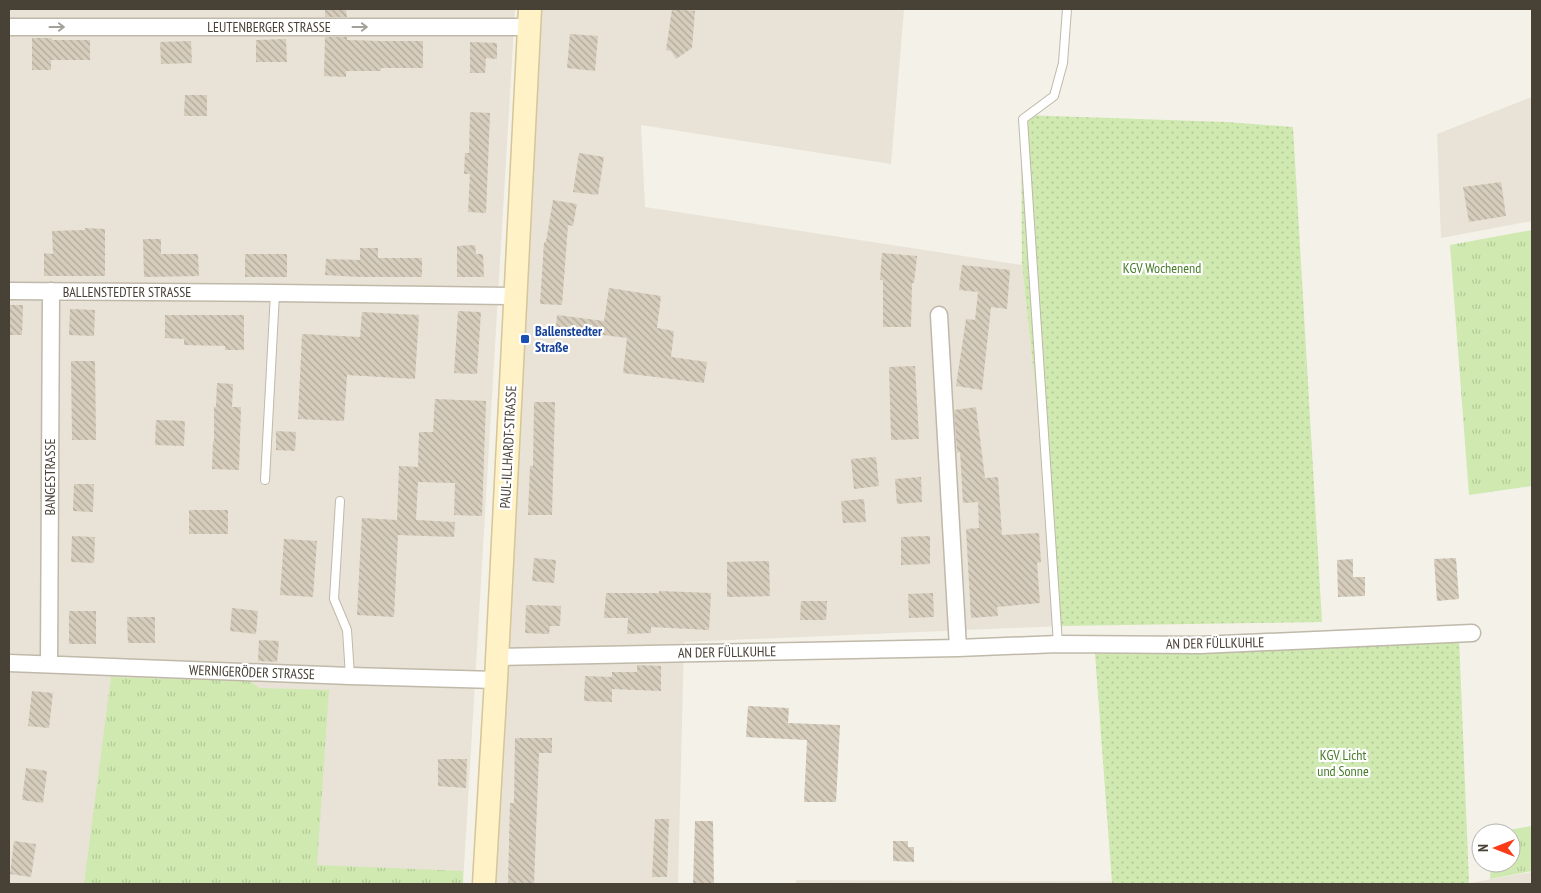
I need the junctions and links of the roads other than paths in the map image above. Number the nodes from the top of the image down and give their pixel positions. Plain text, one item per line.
1 (1067, 9) edge
2 (529, 18) edge
3 (9, 27) edge
4 (9, 291) edge
5 (51, 291) junction
6 (275, 292) junction
7 (516, 296) junction
8 (939, 315) dead end
9 (265, 480) dead end
10 (340, 501) dead end
11 (1472, 633) dead end
12 (1058, 644) junction
13 (958, 648) junction
14 (497, 657) junction
15 (9, 664) edge
16 (49, 664) junction
17 (350, 676) junction
18 (496, 680) junction
19 (484, 884) edge

1 - 12 lane
3 -> 2 street, LEUTENBERGER STRASSE
2 - 7 street, PAUL-ILLHARDT-STRASSE
4 - 5 street, BALLENSTEDTER STRASSE
5 - 6 street, BALLENSTEDTER STRASSE
5 - 16 street, BANGESTRASSE
6 - 7 street, BALLENSTEDTER STRASSE
6 - 9 lane
7 - 14 street, PAUL-ILLHARDT-STRASSE
8 - 13 street
10 - 17 lane
11 - 12 street, AN DER FÜLLKUHLE
12 - 13 street, AN DER FÜLLKUHLE
13 - 14 street, AN DER FÜLLKUHLE
14 - 18 street, PAUL-ILLHARDT-STRASSE
15 - 16 street, WERNIGERÖDER STRASSE
16 - 17 street, WERNIGERÖDER STRASSE
17 - 18 street, WERNIGERÖDER STRASSE
18 - 19 street, PAUL-ILLHARDT-STRASSE

